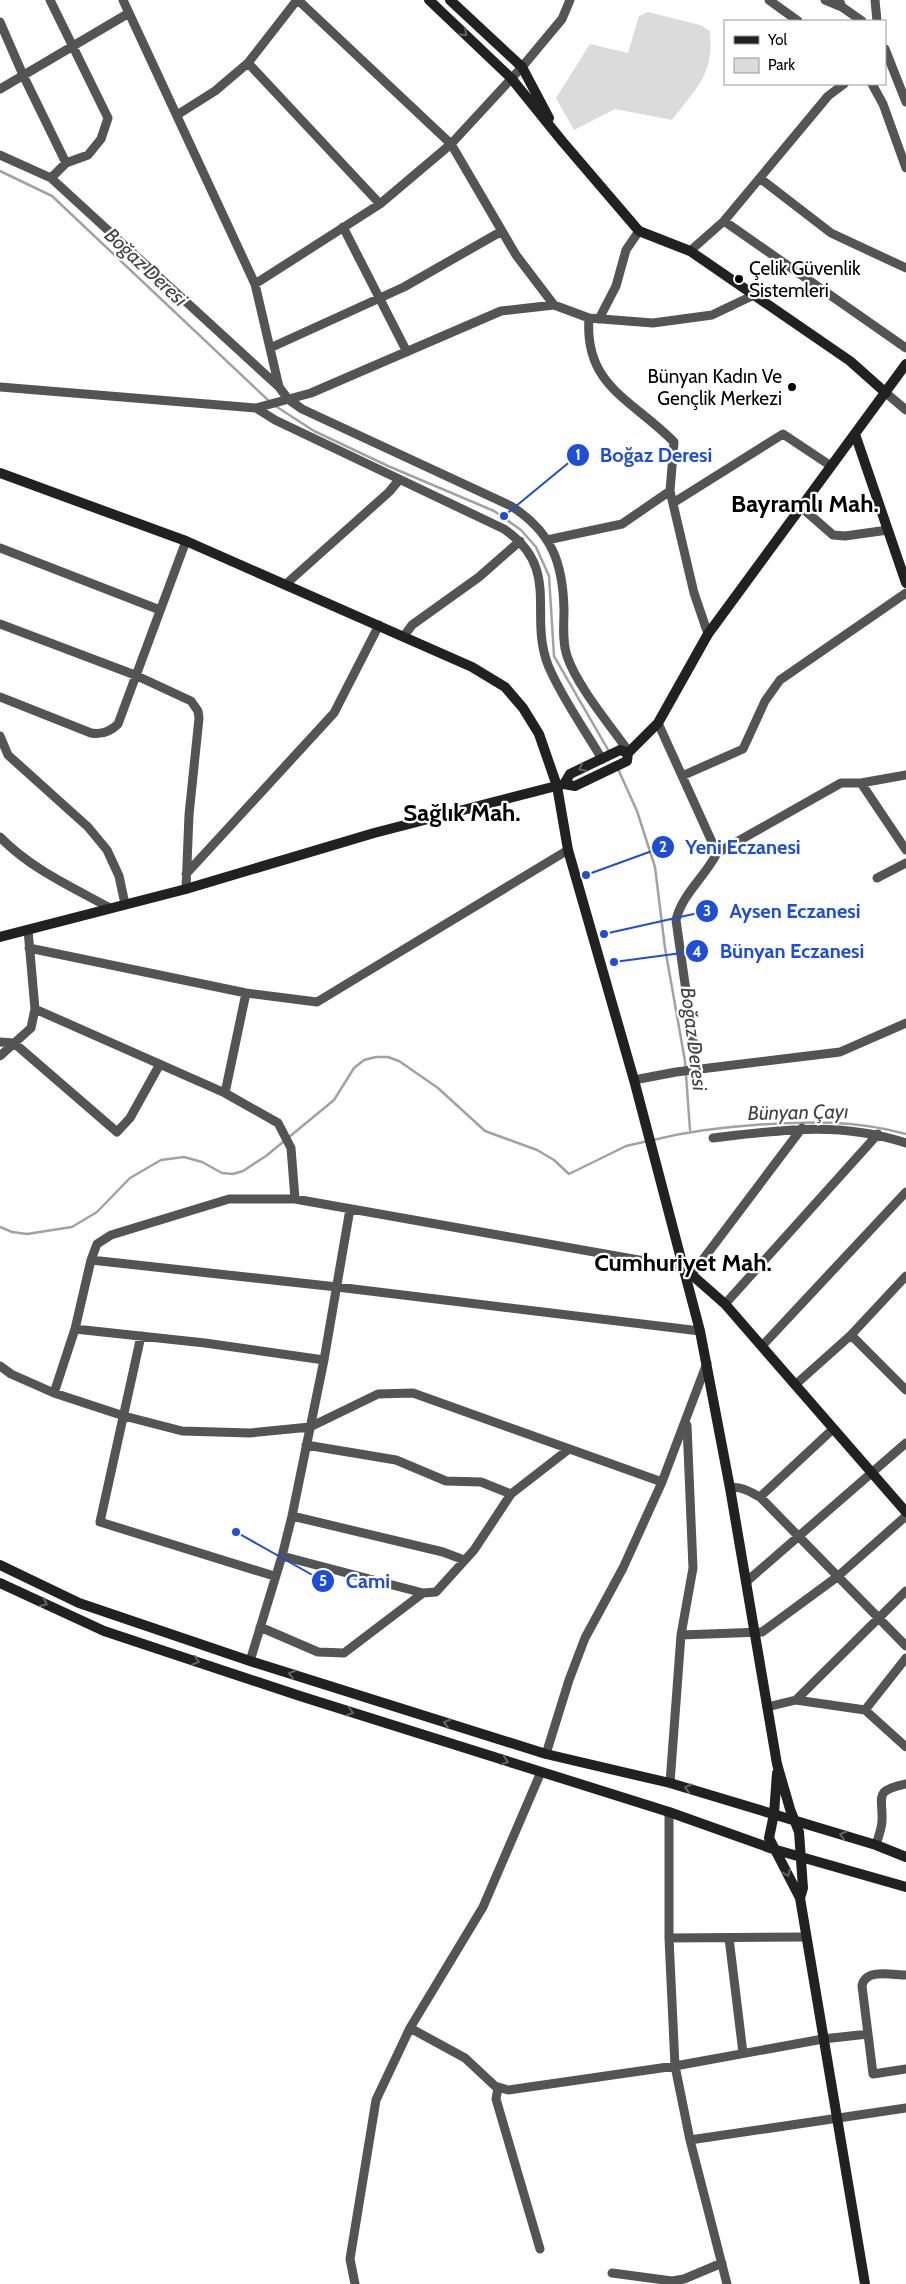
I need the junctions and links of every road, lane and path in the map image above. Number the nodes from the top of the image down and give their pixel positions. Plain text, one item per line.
1 (50, 0) edge
2 (123, 0) edge
3 (298, 0) edge
4 (428, 0) edge
5 (450, 0) edge
6 (570, 0) edge
7 (769, 0) edge
8 (824, 0) edge
9 (874, 0) edge
10 (840, 4) edge
11 (129, 13) junction
12 (797, 20) edge
13 (861, 20) edge
14 (877, 20) edge
15 (0, 22) edge
16 (72, 46) junction
17 (886, 52) edge
18 (248, 63) junction
19 (522, 67) junction
20 (23, 76) junction
21 (511, 78) junction
22 (843, 85) edge
23 (873, 85) edge
24 (0, 89) edge
25 (906, 102) edge
26 (177, 115) junction
27 (562, 141) junction
28 (451, 144) junction
29 (0, 155) edge
30 (66, 162) junction
31 (906, 168) edge
32 (51, 178) junction
33 (761, 179) junction
34 (380, 204) junction
35 (724, 221) junction
36 (343, 227) junction
37 (502, 231) junction
38 (640, 231) junction
39 (690, 251) junction
40 (906, 268) edge
41 (254, 284) junction
42 (754, 295) junction
43 (379, 298) junction
44 (554, 305) junction
45 (589, 318) junction
46 (600, 319) junction
47 (270, 348) junction
48 (906, 348) edge
49 (407, 352) junction
50 (906, 364) edge
51 (0, 387) edge
52 (279, 387) junction
53 (886, 393) junction
54 (283, 400) junction
55 (261, 407) junction
56 (906, 410) edge
57 (855, 434) junction
58 (831, 466) junction
59 (0, 473) edge
60 (399, 480) junction
61 (670, 491) junction
62 (673, 503) junction
63 (801, 507) junction
64 (888, 530) junction
65 (548, 540) junction
66 (186, 541) junction
67 (520, 541) junction
68 (0, 548) edge
69 (906, 583) edge
70 (286, 584) junction
71 (906, 593) edge
72 (160, 610) junction
73 (0, 624) edge
74 (380, 625) junction
75 (708, 634) junction
76 (404, 636) junction
77 (135, 675) junction
78 (0, 697) edge
79 (658, 724) junction
80 (0, 736) edge
81 (626, 754) junction
82 (604, 758) junction
83 (906, 775) edge
84 (682, 776) junction
85 (861, 783) junction
86 (560, 785) junction
87 (0, 837) edge
88 (568, 850) junction
89 (906, 850) edge
90 (717, 853) junction
91 (906, 863) edge
92 (186, 874) junction
93 (877, 878) dead end
94 (186, 889) junction
95 (125, 904) junction
96 (110, 908) junction
97 (28, 930) junction
98 (0, 937) edge
99 (29, 948) junction
100 (246, 993) junction
101 (35, 1009) junction
102 (906, 1023) edge
103 (0, 1042) edge
104 (14, 1043) junction
105 (0, 1056) edge
106 (160, 1064) junction
107 (695, 1069) junction
108 (634, 1080) junction
109 (225, 1093) junction
110 (802, 1128) junction
111 (878, 1134) junction
112 (713, 1138) dead end
113 (906, 1143) edge
114 (906, 1192) edge
115 (295, 1199) junction
116 (350, 1209) junction
117 (91, 1260) junction
118 (688, 1271) junction
119 (906, 1276) edge
120 (337, 1287) junction
121 (725, 1304) junction
122 (75, 1329) junction
123 (700, 1331) junction
124 (851, 1335) junction
125 (141, 1336) junction
126 (762, 1346) junction
127 (324, 1360) junction
128 (707, 1363) junction
129 (0, 1366) edge
130 (796, 1385) junction
131 (906, 1390) edge
132 (54, 1393) junction
133 (124, 1416) junction
134 (686, 1420) junction
135 (310, 1427) junction
136 (833, 1429) junction
137 (906, 1443) edge
138 (306, 1445) junction
139 (569, 1449) junction
140 (872, 1472) junction
141 (662, 1482) junction
142 (730, 1488) junction
143 (511, 1494) junction
144 (760, 1498) junction
145 (906, 1512) edge
146 (292, 1516) junction
147 (906, 1516) edge
148 (798, 1536) junction
149 (282, 1556) junction
150 (464, 1560) junction
151 (0, 1565) edge
152 (274, 1576) junction
153 (837, 1577) junction
154 (746, 1582) junction
155 (0, 1583) edge
156 (906, 1591) edge
157 (423, 1593) junction
158 (877, 1618) junction
159 (260, 1627) junction
160 (755, 1633) junction
161 (681, 1635) junction
162 (906, 1646) edge
163 (906, 1658) edge
164 (250, 1661) junction
165 (796, 1700) junction
166 (768, 1707) junction
167 (866, 1710) junction
168 (906, 1747) edge
169 (546, 1754) junction
170 (777, 1764) junction
171 (541, 1772) junction
172 (670, 1783) junction
173 (906, 1784) edge
174 (669, 1812) junction
175 (774, 1814) junction
176 (795, 1820) junction
177 (876, 1844) junction
178 (773, 1849) junction
179 (906, 1856) edge
180 (800, 1857) junction
181 (906, 1887) edge
182 (800, 1898) junction
183 (806, 1937) junction
184 (669, 1938) junction
185 (729, 1938) junction
186 (906, 1975) edge
187 (410, 2028) junction
188 (868, 2034) junction
189 (823, 2039) junction
190 (743, 2053) junction
191 (674, 2066) junction
192 (906, 2069) edge
193 (498, 2088) junction
194 (906, 2108) edge
195 (836, 2118) junction
196 (690, 2140) junction
197 (540, 2249) dead end
198 (722, 2262) junction
199 (612, 2272) dead end
200 (355, 2284) edge
201 (727, 2284) edge
202 (865, 2284) edge

1 - 16 street
2 - 11 street
3 - 18 street
3 - 28 street
4 -> 21 street
5 - 19 street
6 - 19 street
7 - 12 street
8 - 10 street
9 - 14 street
10 - 13 street
11 - 16 street
11 - 26 street
15 - 20 street
16 - 20 street
16 - 30 street
17 - 25 street
18 - 26 street
18 - 34 street
19 - 21 street
19 - 27 street
20 - 24 street
20 - 30 street
21 - 27 street
21 - 28 street
22 - 33 street
23 - 31 street
26 - 41 street
27 - 38 street
28 - 34 street
28 - 37 street
29 - 32 street
30 - 32 street
32 - 52 street
33 - 35 street
33 - 40 street
34 - 36 street
35 - 39 street
35 - 48 street
36 - 41 street
36 - 43 street
37 - 43 street
37 - 44 street
38 - 39 street
38 - 46 street
39 - 42 street
41 - 47 street
42 - 46 street
42 - 53 street
43 - 47 street
43 - 49 street
44 - 45 street
44 - 49 street
45 - 46 street
45 - 61 street
47 - 52 street
49 - 54 street
50 - 53 street
51 - 55 street
52 - 54 street
53 - 56 street
53 - 57 street
54 - 55 street
54 - 65 street
55 - 60 street
57 - 58 street
57 - 64 street
58 - 62 street
58 - 63 street
59 - 66 street
60 - 67 street
60 - 70 street
61 - 62 street
61 - 65 street
62 - 75 street
63 - 64 street
63 - 75 street
64 - 69 street
65 - 81 street
66 - 70 street
66 - 72 street
67 - 76 street
67 - 82 street
68 - 72 street
70 - 74 street
71 - 84 street
72 - 77 street
73 - 77 street
74 - 76 street
74 - 92 street
75 - 79 street
76 - 86 street
77 - 78 street
77 - 92 street
79 - 81 street
79 - 84 street
80 - 95 street
81 - 82 street
81 - 86 street
82 -> 86 street
83 - 85 street
84 - 90 street
85 - 89 street
85 - 90 street
86 - 88 street
86 - 94 street
87 - 96 street
88 - 100 street
88 - 108 street
90 - 107 street
91 - 93 street
92 - 94 street
94 - 95 street
95 - 96 street
96 - 97 street
97 - 98 street
97 - 99 street
99 - 100 street
99 - 101 street
100 - 109 street
101 - 104 street
101 - 106 street
102 - 107 street
103 - 104 street
104 - 105 street
104 - 106 street
106 - 109 street
107 - 108 street
108 - 118 street
109 - 115 street
110 - 111 street
110 - 112 street
110 - 118 street
111 - 113 street
111 - 121 street
114 - 126 street
115 - 116 street
115 - 117 street
116 - 118 street
116 - 120 street
117 - 120 street
117 - 122 street
118 - 121 street
118 - 123 street
119 - 124 street
120 - 123 street
120 - 127 street
121 - 126 street
122 - 125 street
122 - 132 street
123 - 128 street
124 - 130 street
124 - 131 street
125 - 127 street
125 - 133 street
126 - 130 street
127 - 135 street
128 - 134 street
128 - 142 street
129 - 132 street
130 - 136 street
132 - 133 street
133 - 135 street
133 - 152 street
134 - 141 street
134 - 161 street
135 - 138 street
135 - 139 street
136 - 140 street
136 - 144 street
137 - 140 street
138 - 143 street
138 - 146 street
139 - 141 street
139 - 143 street
140 - 145 street
140 - 148 street
141 - 169 street
142 - 144 street
142 - 154 street
143 - 150 street
144 - 148 street
146 - 149 street
146 - 150 street
147 - 153 street
148 - 153 street
148 - 154 street
149 - 152 street
149 - 157 street
150 - 157 street
151 - 164 street
152 - 159 street
153 - 158 street
153 - 160 street
154 - 160 street
155 -> 171 street
156 - 158 street
157 - 159 street
158 - 162 street
158 - 165 street
159 - 164 street
160 - 161 street
160 - 166 street
161 - 172 street
163 - 167 street
169 -> 164 street
165 - 166 street
165 - 167 street
166 - 170 street
167 - 168 street
169 - 172 street
170 - 175 street
170 - 176 street
171 - 174 street
171 - 187 street
175 -> 172 street
173 - 177 street
174 - 178 street
174 - 184 street
175 - 176 street
175 - 178 street
177 -> 176 street
176 - 180 street
177 - 179 street
178 - 180 street
178 -> 182 street
180 - 181 street
180 - 182 street
182 - 183 street
183 - 185 street
183 - 189 street
184 - 185 street
184 - 191 street
185 - 190 street
186 - 188 street
187 - 193 street
187 - 200 street
188 - 189 street
188 - 192 street
189 - 190 street
189 - 195 street
190 - 191 street
191 - 193 street
191 - 196 street
193 - 197 street
194 - 195 street
195 - 196 street
195 - 202 street
196 - 198 street
198 - 199 street
198 - 201 street

